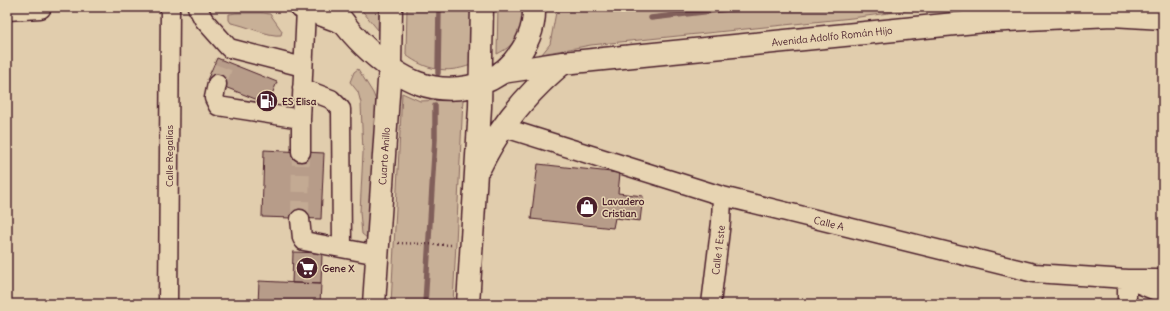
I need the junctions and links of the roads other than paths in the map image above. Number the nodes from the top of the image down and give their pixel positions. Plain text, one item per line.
1 (40, 7) edge
2 (170, 7) edge
3 (196, 7) edge
4 (391, 7) edge
5 (482, 7) edge
6 (534, 7) edge
7 (303, 8) edge
8 (7, 9) edge
9 (339, 15) edge
10 (1163, 18) edge
11 (563, 63) junction
12 (390, 66) junction
13 (303, 67) junction
14 (502, 72) junction
15 (481, 83) junction
16 (217, 84) tunnel mouth
17 (302, 88) junction
18 (300, 119) junction
19 (502, 127) junction
20 (301, 152) tunnel mouth
21 (476, 177) junction
22 (722, 196) junction
23 (300, 219) tunnel mouth
24 (342, 248) junction
25 (378, 255) junction
26 (1127, 279) junction
27 (1163, 279) edge
28 (1163, 294) edge
29 (168, 304) edge
30 (374, 304) edge
31 (468, 304) edge
32 (711, 304) edge
33 (1127, 304) edge

1 - 8 main road
2 - 29 street, Calle Regalías
3 - 13 street
4 - 12 main road, Cuarto Anillo
5 - 15 main road
6 - 14 main road
7 - 9 main road
7 - 13 street
9 - 12 main road
10 - 11 main road, Avenida Adolfo Román Hijo
11 - 14 main road, Avenida Adolfo Román Hijo
11 - 19 main road
12 - 15 main road
12 - 25 main road, Cuarto Anillo
13 - 17 street
14 - 15 main road
15 - 21 main road
16 - 18 street
17 - 18 street
17 - 24 street
18 - 20 street
19 - 21 main road
19 - 22 street, Calle A
21 - 31 main road
22 - 26 street, Calle A
22 - 32 street, Calle 1 Este
23 - 24 street
24 - 25 street
25 - 30 main road, Cuarto Anillo
26 - 27 street, Calle A
26 - 28 street
26 - 33 street

